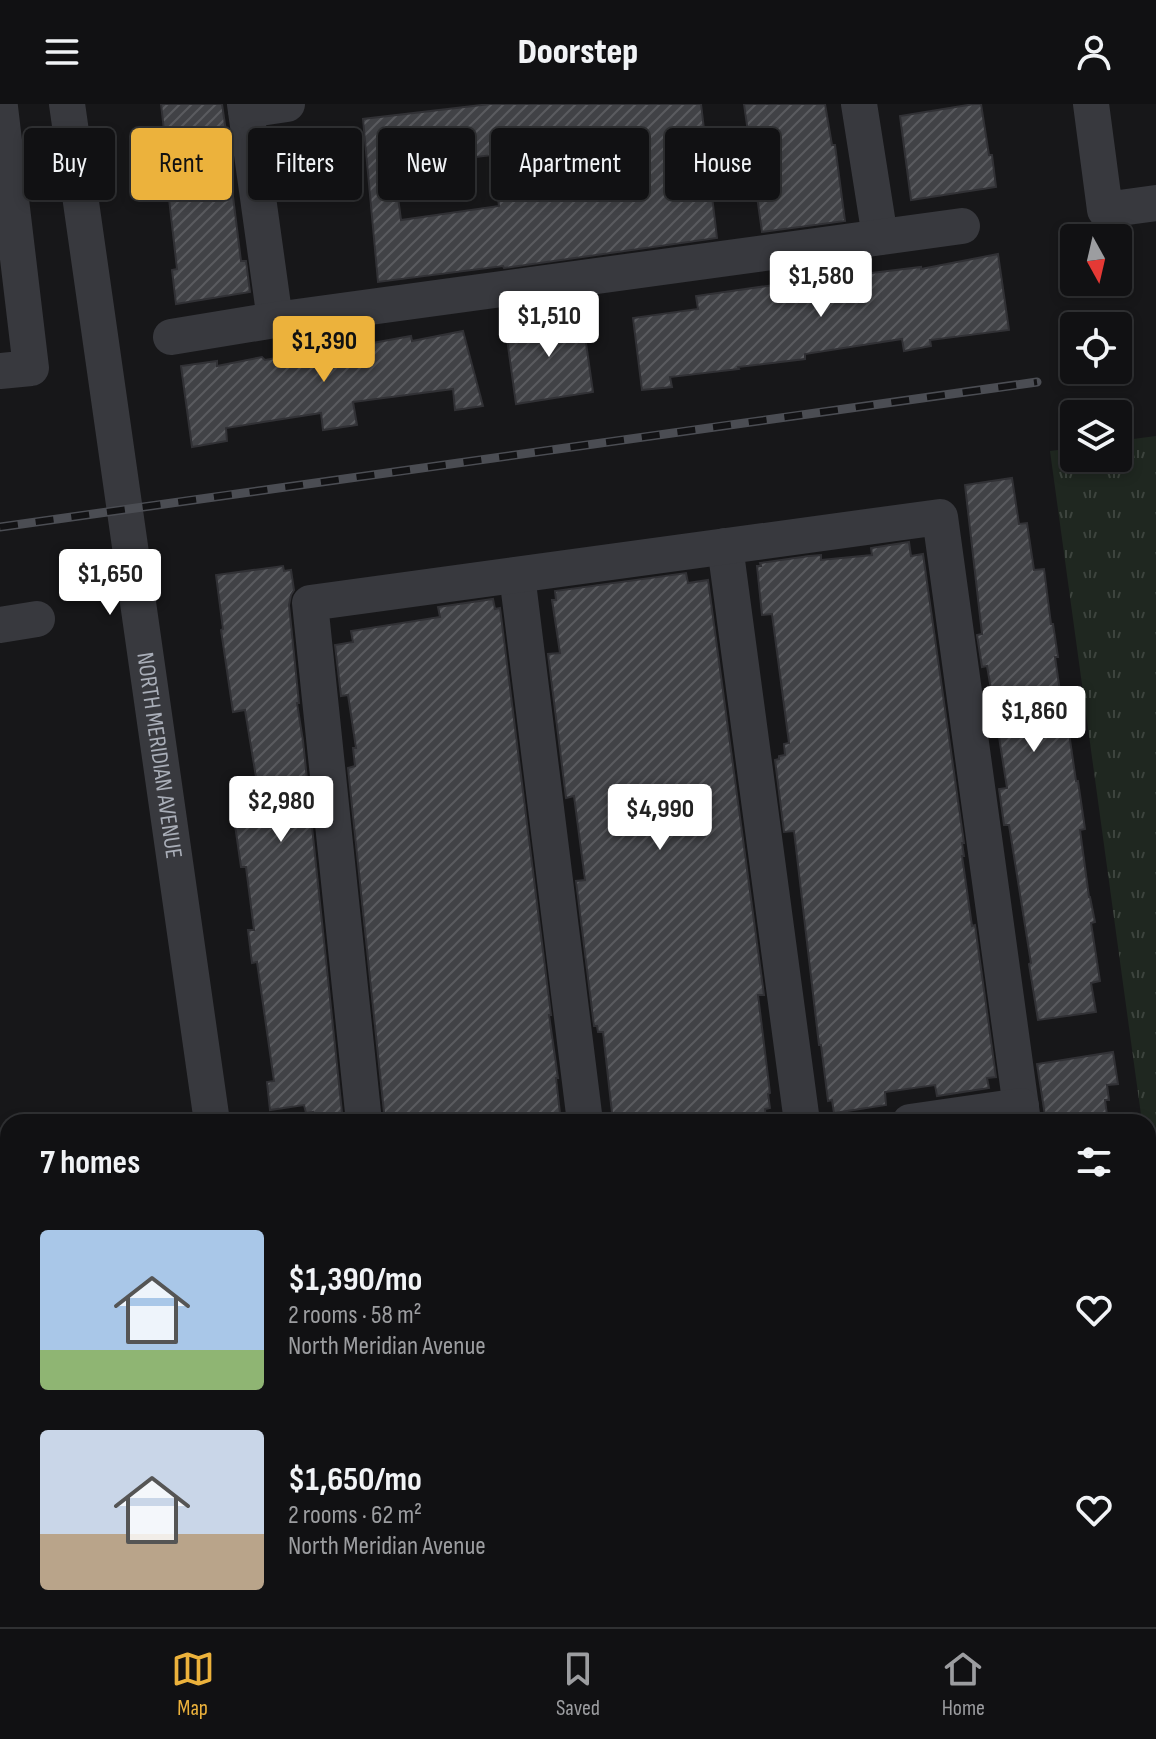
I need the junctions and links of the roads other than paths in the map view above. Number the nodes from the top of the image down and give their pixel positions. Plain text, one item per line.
1 (67, 104) edge
2 (287, 104) edge
3 (859, 104) edge
4 (1091, 104) edge
5 (0, 107) edge
6 (245, 107) edge
7 (1156, 203) edge
8 (962, 226) dead end
9 (880, 237) junction
10 (275, 320) junction
11 (171, 337) dead end
12 (0, 371) edge
13 (725, 546) junction
14 (517, 575) junction
15 (37, 619) dead end
16 (0, 625) edge
17 (211, 1114) edge
18 (363, 1114) edge
19 (584, 1114) edge
20 (801, 1114) edge
21 (1022, 1114) edge

1 - 17 street, NORTH MERIDIAN AVENUE
2 - 6 street
3 - 9 street
4 - 7 street
5 - 12 street
6 - 10 street
8 - 9 street
9 - 10 street
10 - 11 street
13 - 14 street
13 - 20 street
13 - 21 street
14 - 18 street
14 - 19 street
15 - 16 street

